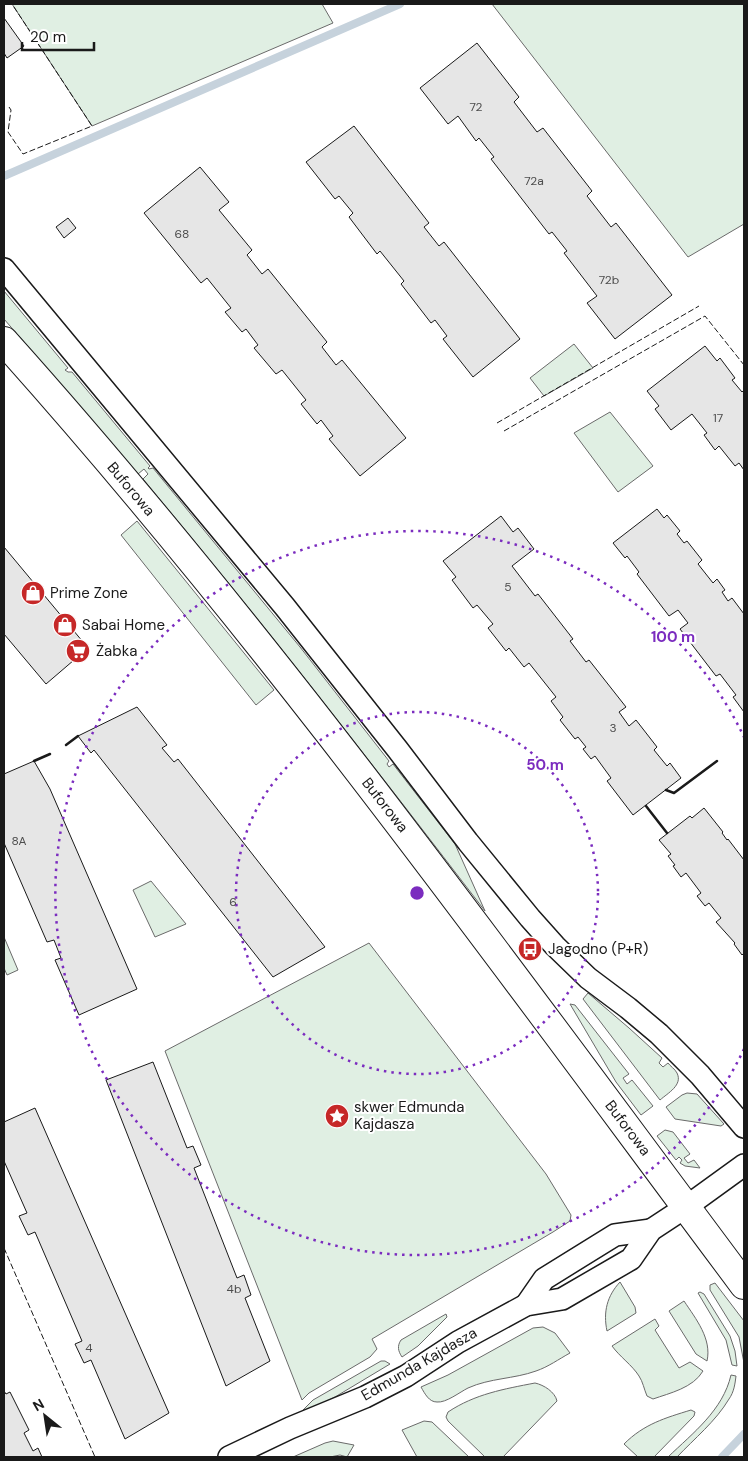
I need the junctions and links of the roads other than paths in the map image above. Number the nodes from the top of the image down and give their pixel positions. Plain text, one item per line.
1 (4, 269) edge
2 (4, 341) edge
3 (744, 1127) edge
4 (744, 1165) edge
5 (686, 1207) junction
6 (651, 1230) junction
7 (744, 1285) edge
8 (526, 1305) junction
9 (228, 1457) edge

1 - 3 street
2 - 5 main road, Buforowa
4 - 5 street, Edmunda Kajdasza
5 - 6 street, Edmunda Kajdasza
5 - 7 main road, Buforowa
6 - 8 street, Edmunda Kajdasza
6 - 8 street, Edmunda Kajdasza
8 - 9 street, Edmunda Kajdasza

